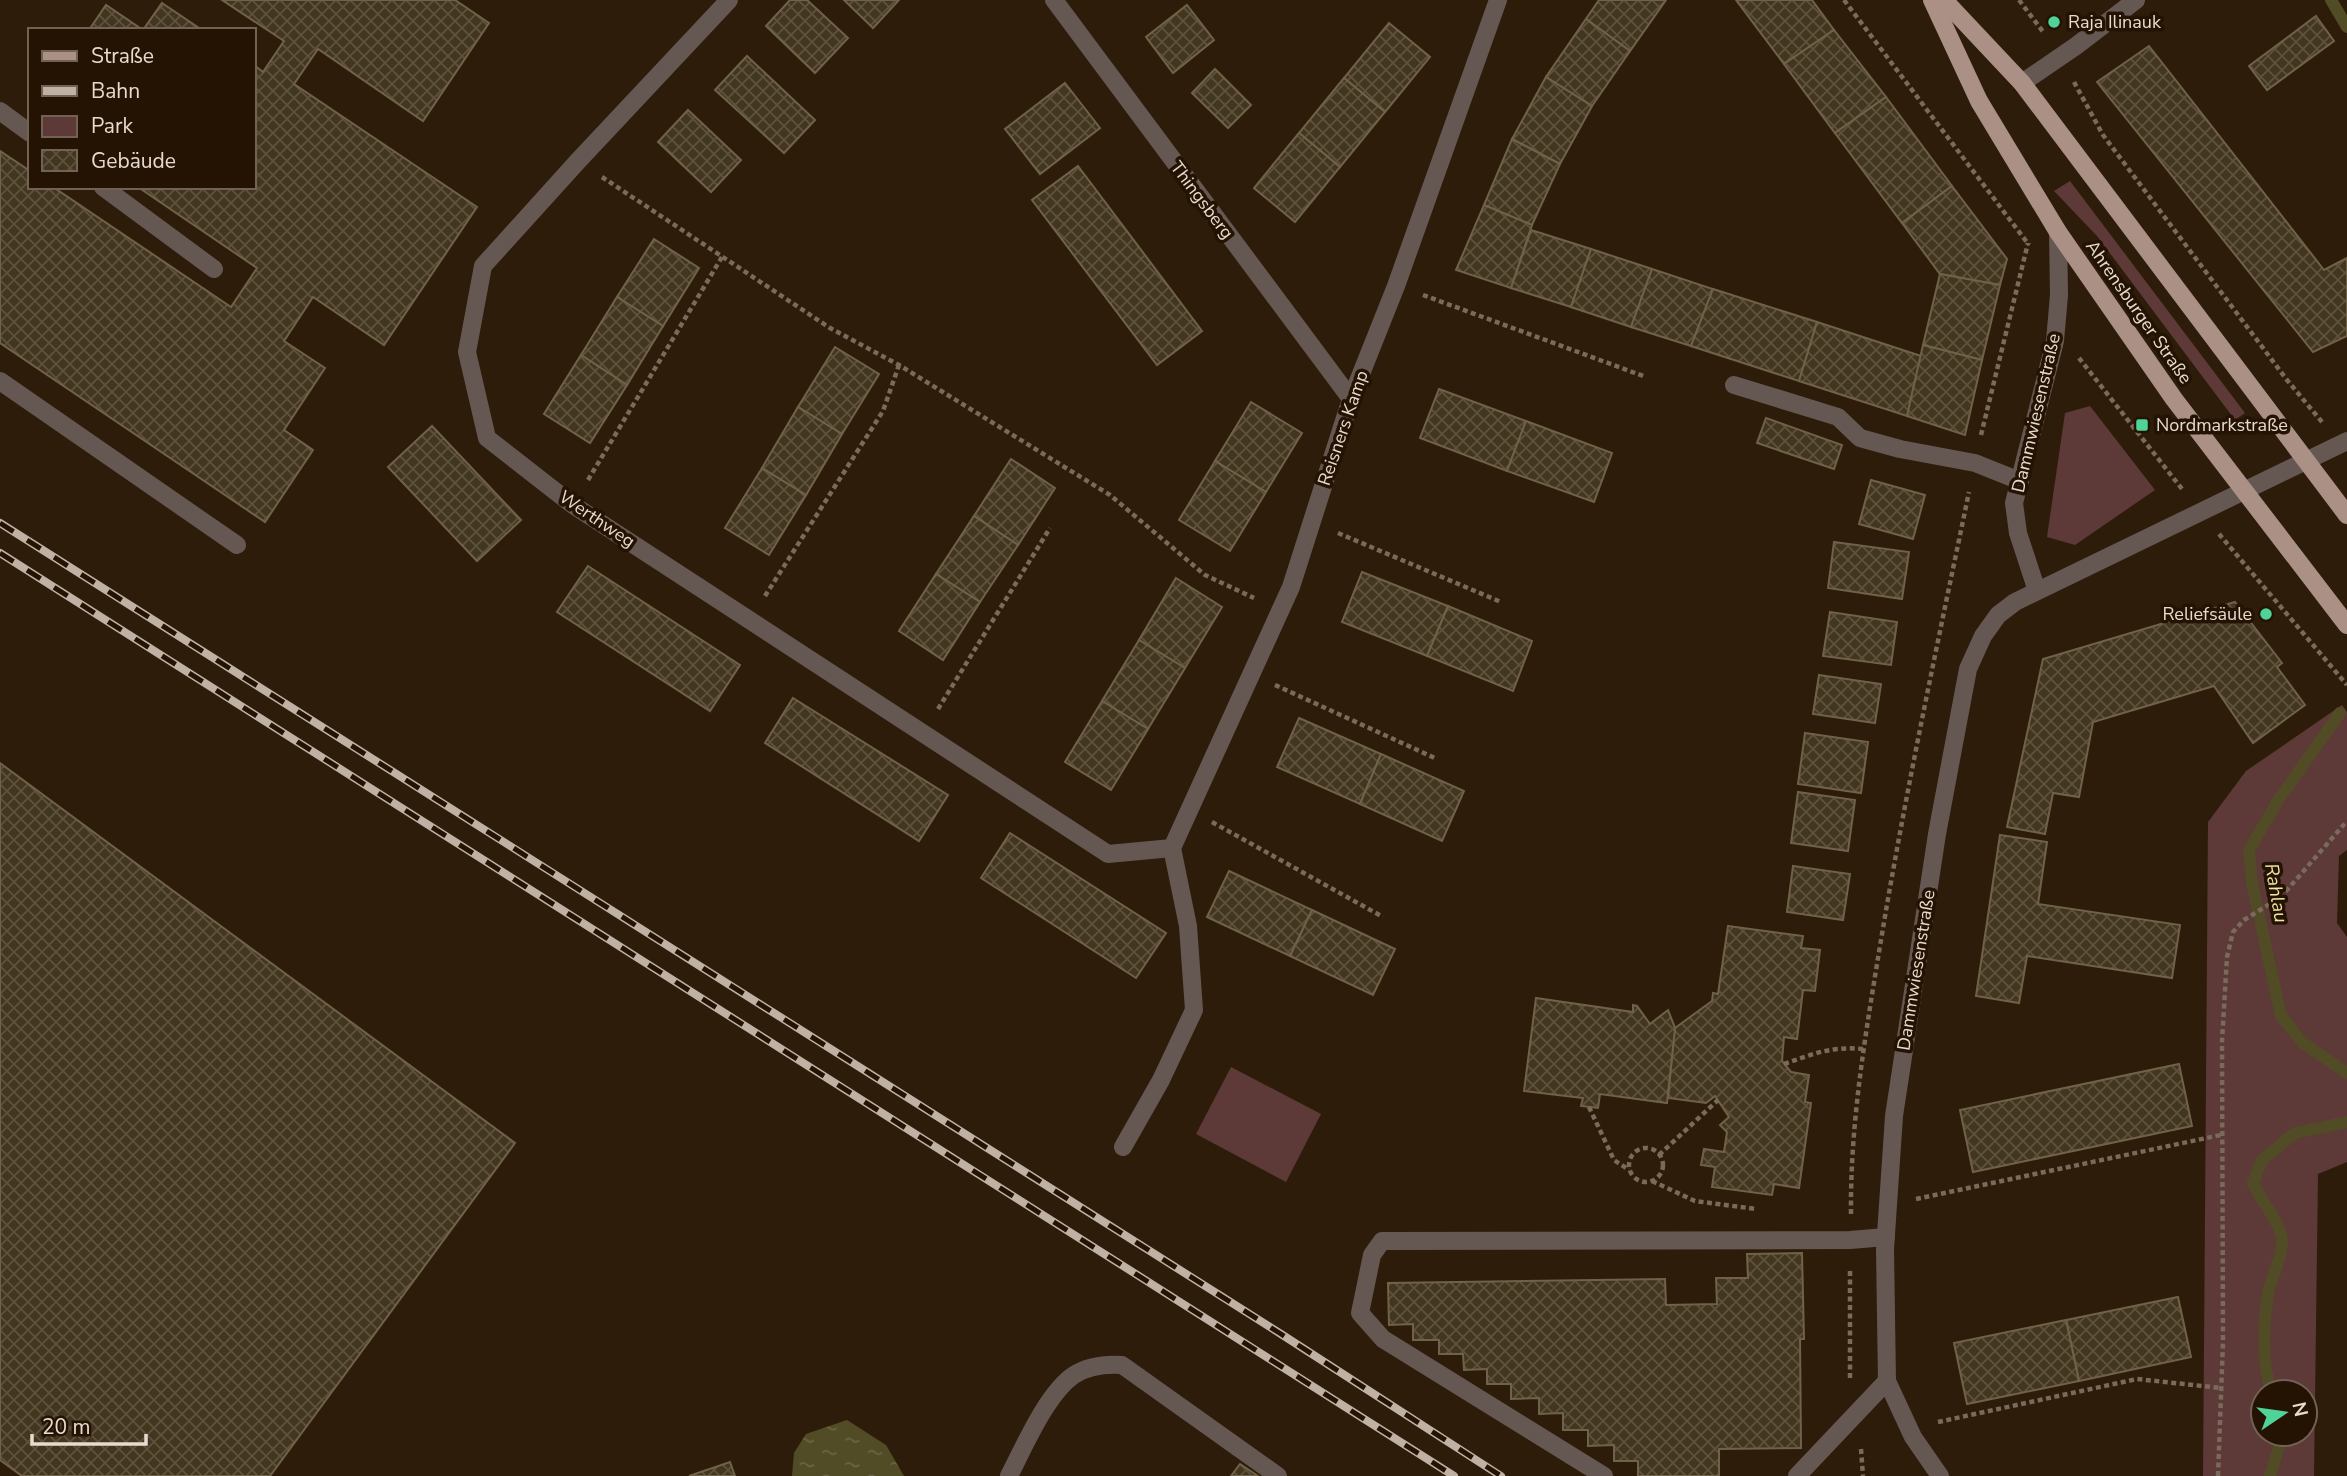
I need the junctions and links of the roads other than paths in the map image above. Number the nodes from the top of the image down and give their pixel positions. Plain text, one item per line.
1 (729, 0) edge
2 (1054, 0) edge
3 (1498, 0) edge
4 (1932, 0) edge
5 (1944, 0) edge
6 (2136, 0) edge
7 (2022, 83) junction
8 (0, 111) edge
9 (28, 132) edge
10 (106, 189) edge
11 (2058, 232) junction
12 (214, 269) dead end
13 (0, 381) edge
14 (1734, 384) dead end
15 (1351, 399) junction
16 (2343, 443) edge
17 (2306, 462) junction
18 (2020, 481) junction
19 (2245, 492) junction
20 (2347, 515) edge
21 (237, 545) dead end
22 (2037, 591) junction
23 (2347, 625) edge
24 (1172, 848) junction
25 (1123, 1147) dead end
26 (1886, 1237) junction
27 (1887, 1381) junction
28 (1009, 1476) edge
29 (1278, 1476) edge
30 (1604, 1476) edge
31 (1797, 1476) edge
32 (1940, 1476) edge

1 - 24 street, Werthweg
2 - 15 street, Thingsberg
3 - 15 street, Reisners Kamp
4 - 11 main road, Ahrensburger Straße
5 - 7 main road
6 - 7 street
7 - 17 main road
8 - 9 street
10 - 12 street
11 - 18 street, Dammwiesenstraße
11 - 19 main road, Ahrensburger Straße
13 - 21 street
14 - 18 street
15 - 24 street, Reisners Kamp
16 - 17 street
17 - 19 street, Dammwiesenstraße
17 - 20 main road
18 - 22 street, Dammwiesenstraße
19 - 22 street, Dammwiesenstraße
19 - 23 main road, Ahrensburger Straße
22 - 26 street, Dammwiesenstraße
24 - 25 street
26 - 27 street, Dammwiesenstraße
26 - 30 street
27 - 31 street
27 - 32 street
28 - 29 street

